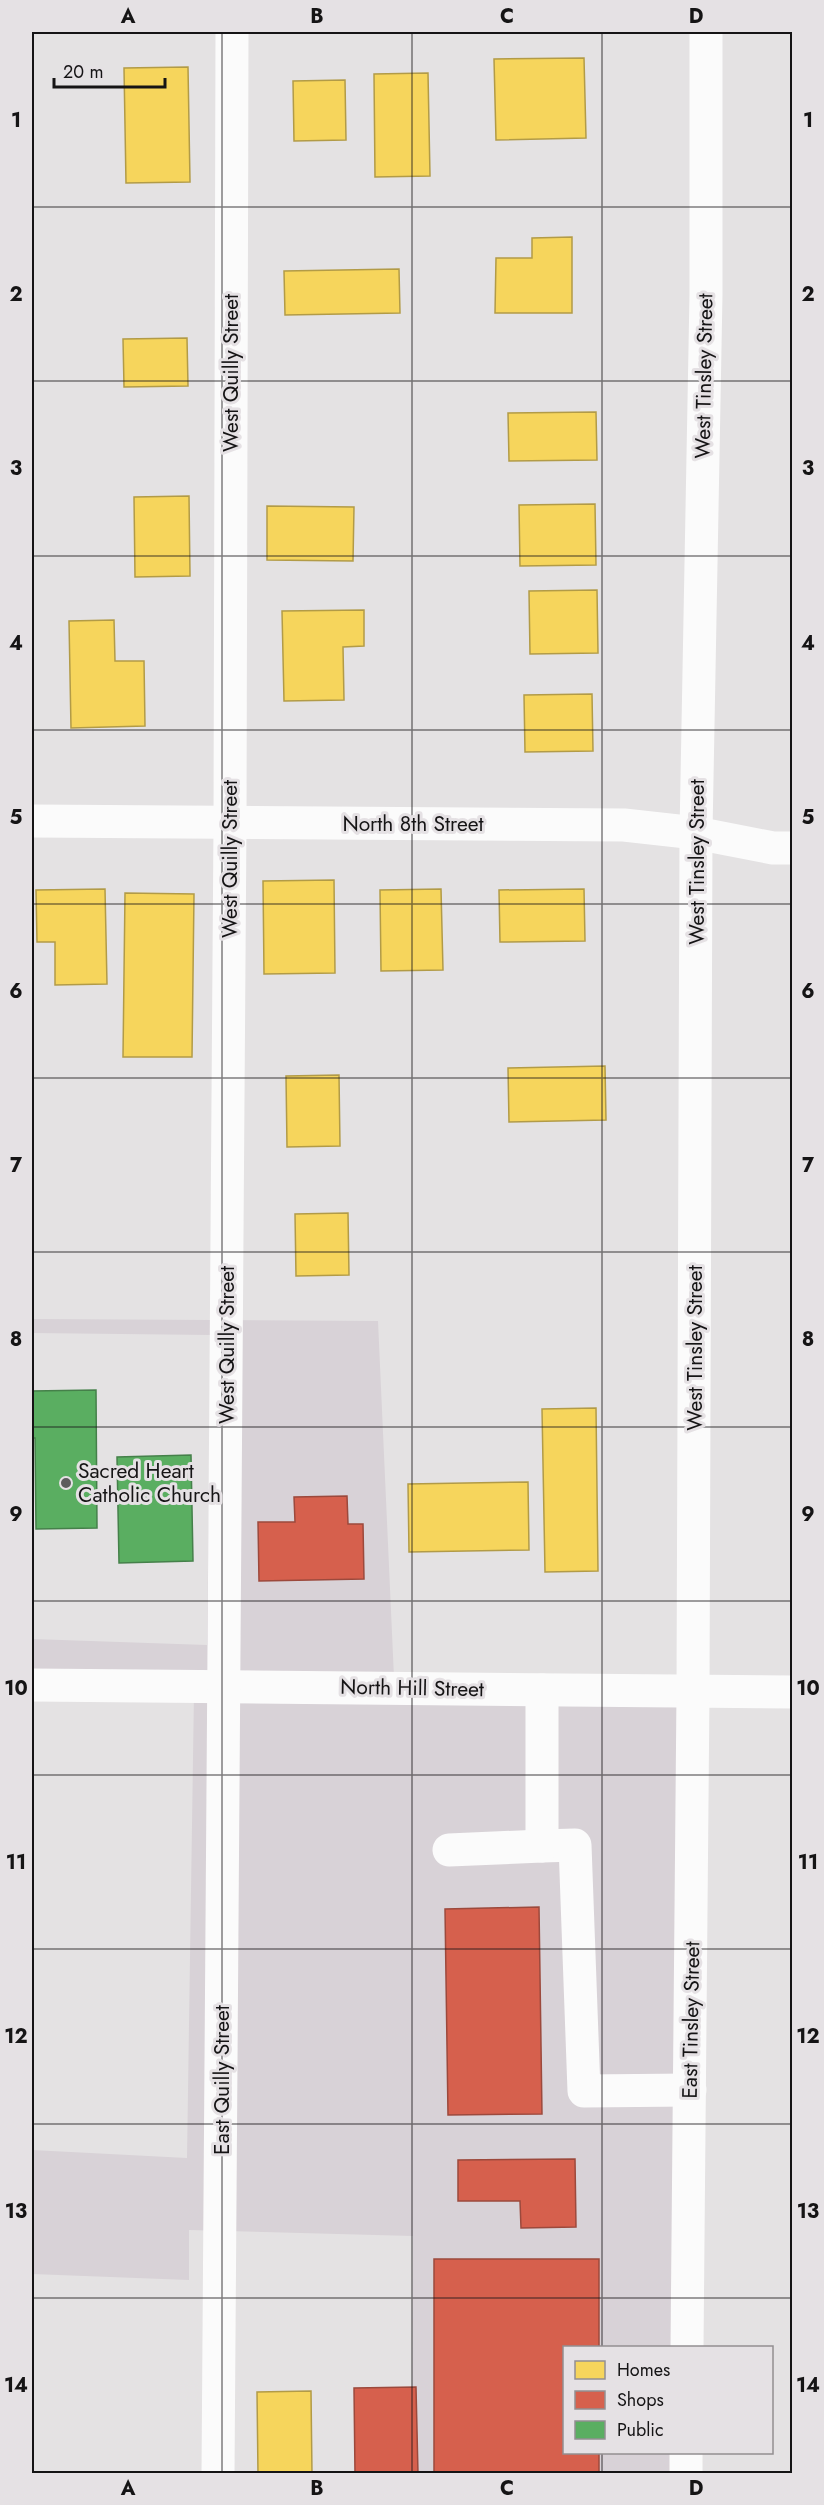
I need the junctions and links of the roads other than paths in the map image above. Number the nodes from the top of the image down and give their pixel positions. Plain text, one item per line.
1 (232, 32) edge
2 (706, 32) edge
3 (32, 820) edge
4 (230, 823) junction
5 (696, 833) junction
6 (792, 848) edge
7 (32, 1685) edge
8 (225, 1686) junction
9 (542, 1690) junction
10 (693, 1692) junction
11 (792, 1692) edge
12 (542, 1846) junction
13 (449, 1850) dead end
14 (690, 2090) junction
15 (687, 2346) edge
16 (686, 2454) edge
17 (219, 2474) edge
18 (686, 2474) edge

1 - 4 street, West Quilly Street
2 - 5 street, West Tinsley Street
3 - 4 street, North 8th Street
4 - 5 street, North 8th Street
4 - 8 street, West Quilly Street
5 - 6 street, North 8th Street
5 - 10 street, West Tinsley Street
7 - 8 street, North Hill Street
8 - 9 street, North Hill Street
8 - 17 street, East Quilly Street
9 - 10 street, North Hill Street
9 - 12 street
10 - 11 street, North Hill Street
10 - 14 street, East Tinsley Street
12 - 13 street
12 - 14 street
14 - 15 street, East Tinsley Street
16 - 18 street

